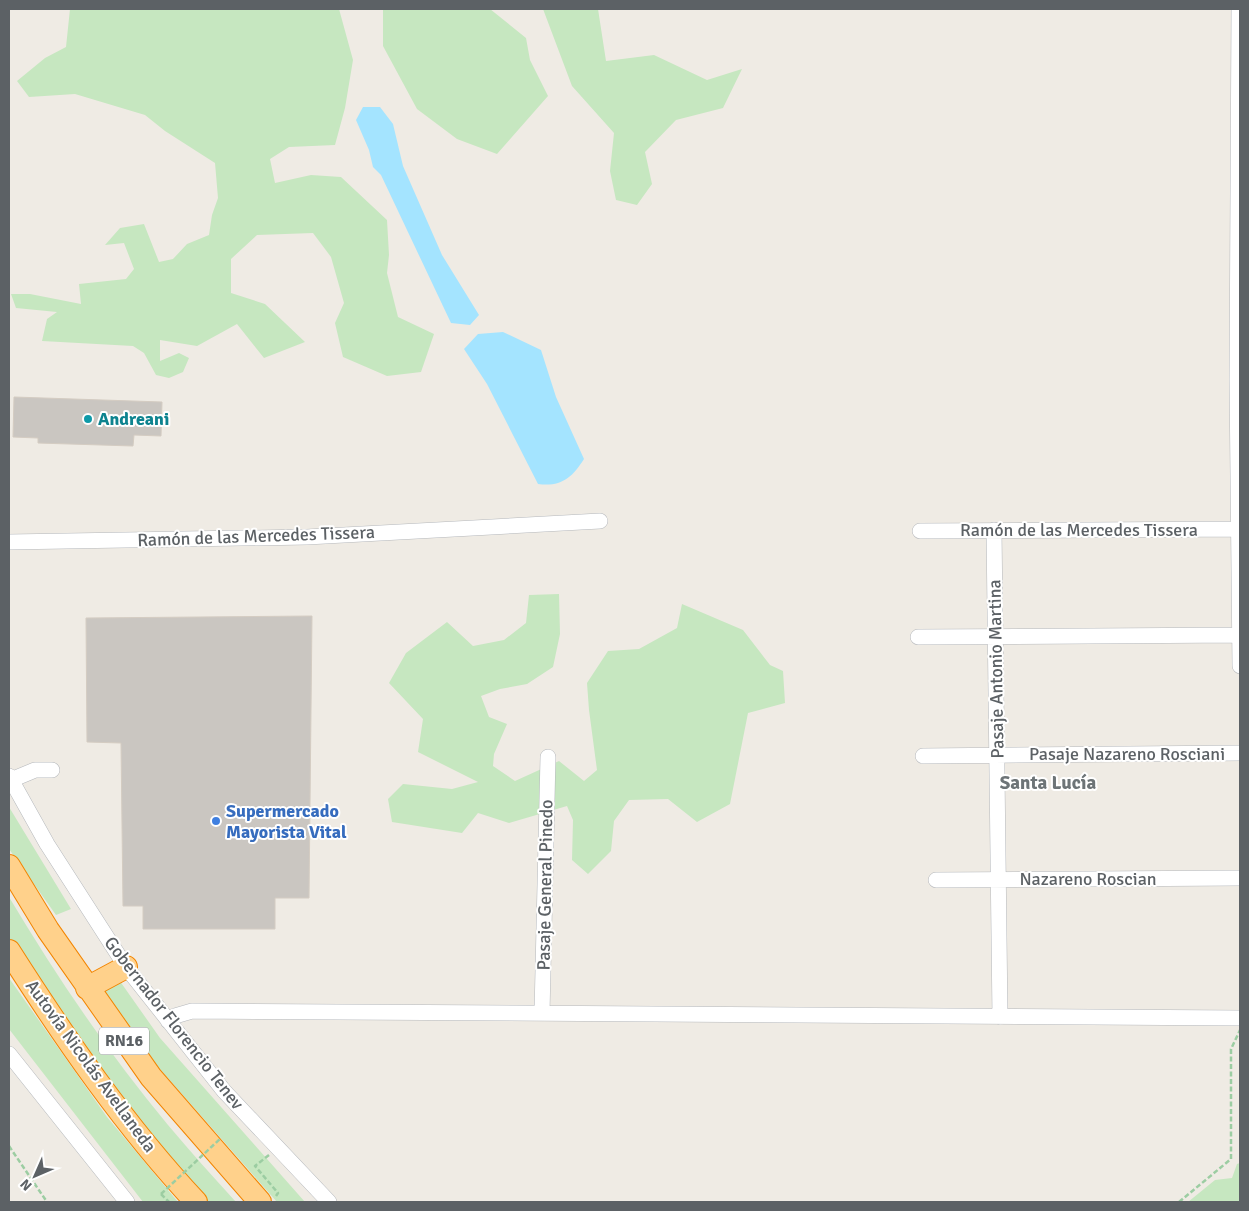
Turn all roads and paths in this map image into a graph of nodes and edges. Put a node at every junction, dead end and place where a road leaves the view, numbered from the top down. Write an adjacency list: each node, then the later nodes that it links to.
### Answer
1 (1239, 9): 2 (street)
2 (1238, 380): 4 (street)
3 (600, 521): 7 (street, Ramón de las Mercedes Tissera)
4 (1239, 529): 5 (street, Ramón de las Mercedes Tissera); 8 (street)
5 (994, 530): 6 (street, Ramón de las Mercedes Tissera); 9 (street, Pasaje Antonio Martina)
6 (920, 531)
7 (9, 542)
8 (1240, 634): 9 (street); 11 (street)
9 (995, 636): 10 (street); 13 (street, Pasaje Antonio Martina)
10 (918, 637)
11 (1240, 666)
12 (1240, 754): 13 (street, Pasaje Nazareno Rosciani)
13 (997, 755): 14 (street, Pasaje Nazareno Rosciani); 21 (street, Pasaje Antonio Martina)
14 (923, 756)
15 (548, 757): 25 (street, Pasaje General Pinedo)
16 (52, 770): 17 (street)
17 (10, 778): 23 (street, Gobernador Florencio Tenev)
18 (9, 866): 24 (highway, RN16)
19 (1240, 878): 21 (street, Nazareno Roscian)
20 (936, 880): 21 (street, Nazareno Roscian)
21 (998, 880): 26 (street, Pasaje Antonio Martina)
22 (9, 950): 38 (highway, Autovía Nicolás Avellaneda / RN16)
23 (126, 967): 24 (highway); 28 (street, Gobernador Florencio Tenev)
24 (87, 988): 39 (highway, RN16)
25 (542, 1013): 26 (street); 28 (street)
26 (1000, 1017): 27 (street)
27 (1240, 1018)
28 (168, 1021): 40 (street, Gobernador Florencio Tenev)
29 (1240, 1028): 41 (path)
30 (9, 1054): 36 (street)
31 (221, 1138): 37 (path, bridge)
32 (9, 1146): 35 (path)
33 (270, 1154): 34 (path)
34 (255, 1166)
35 (47, 1202)
36 (127, 1202)
37 (169, 1202)
38 (196, 1202)
39 (260, 1202)
40 (329, 1202)
41 (1179, 1202)

